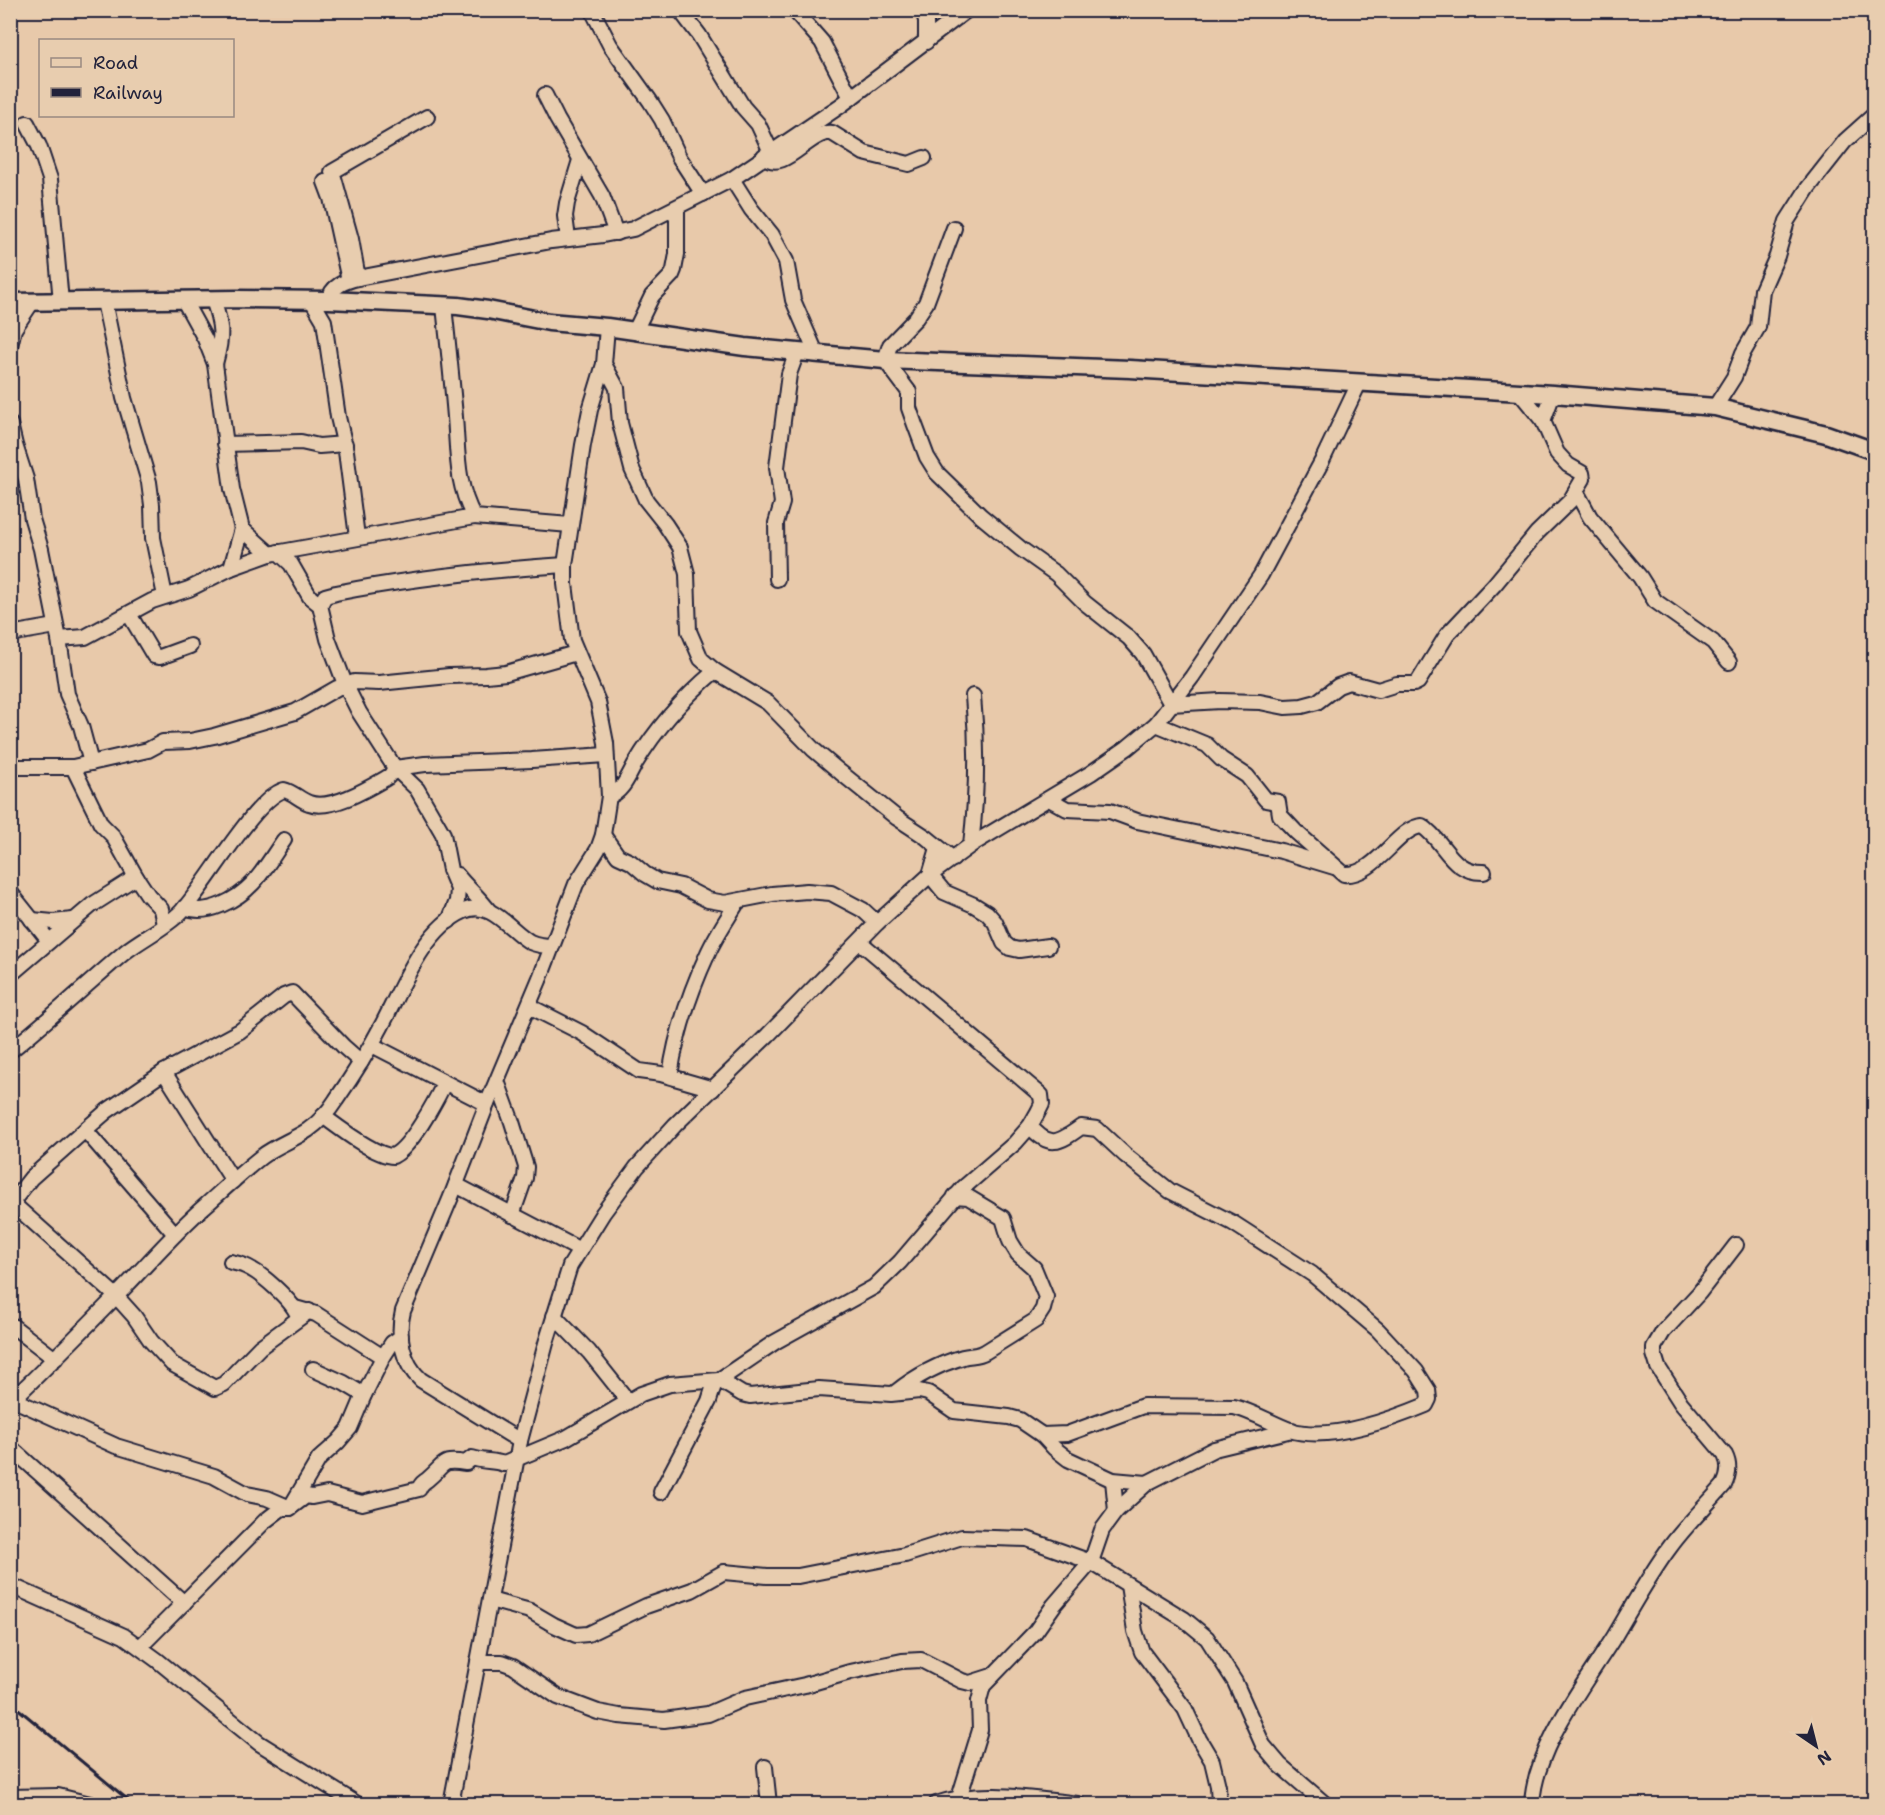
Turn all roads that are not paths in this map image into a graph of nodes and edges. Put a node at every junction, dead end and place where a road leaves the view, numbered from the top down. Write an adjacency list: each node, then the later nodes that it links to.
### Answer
1 (592, 10): 16 (street)
2 (680, 10): 12 (street)
3 (794, 10): 8 (street)
4 (923, 10): 6 (street)
5 (967, 10): 6 (street)
6 (926, 42): 8 (street)
7 (545, 95): 14 (street)
8 (851, 98): 12 (street)
9 (1875, 115): 44 (street)
10 (427, 117): 21 (street)
11 (27, 123): 29 (street)
12 (768, 154): 13 (street); 15 (street)
13 (924, 158)
14 (580, 160): 19 (street); 20 (street)
15 (732, 179): 16 (street); 37 (street)
16 (704, 194): 17 (street)
17 (677, 207): 19 (street); 34 (street)
18 (954, 228): 38 (street)
19 (616, 233): 20 (street)
20 (568, 239): 21 (street)
21 (353, 279): 25 (street)
22 (183, 299): 23 (main road); 26 (main road); 39 (street)
23 (213, 299): 24 (main road); 39 (street)
24 (311, 299): 25 (main road); 31 (street)
25 (332, 300): 30 (main road); 31 (street)
26 (104, 301): 29 (main road); 59 (street)
27 (10, 302): 28 (main road)
28 (32, 302): 29 (main road); 32 (street)
29 (61, 302)
30 (444, 306): 33 (main road); 51 (street)
31 (324, 321): 48 (street)
32 (12, 322): 35 (street)
33 (607, 327): 34 (main road); 40 (street)
34 (635, 331): 36 (main road)
35 (10, 346)
36 (797, 352): 37 (main road); 58 (street)
37 (816, 353): 38 (main road)
38 (885, 360): 41 (main road); 70 (street)
39 (215, 364): 47 (street)
40 (604, 364): 52 (street); 67 (street)
41 (1359, 383): 42 (main road); 70 (street)
42 (1521, 394): 43 (main road); 45 (street)
43 (1553, 394): 44 (main road); 45 (street)
44 (1715, 407): 49 (main road)
45 (1543, 421): 50 (street)
46 (10, 424): 62 (street)
47 (225, 444): 48 (street); 53 (street)
48 (345, 444): 54 (street)
49 (1875, 451)
50 (1577, 493): 66 (street); 70 (street)
51 (474, 517): 52 (street); 54 (street)
52 (570, 525): 56 (street)
53 (242, 529): 55 (street); 57 (street)
54 (357, 537): 55 (street)
55 (274, 553): 57 (street); 60 (street)
56 (565, 565): 60 (street); 65 (street)
57 (231, 568): 59 (street)
58 (777, 579)
59 (165, 596): 61 (street)
60 (320, 605): 68 (street)
61 (129, 614): 62 (street); 64 (street)
62 (57, 632): 63 (street); 73 (street)
63 (10, 634)
64 (190, 646)
65 (576, 653): 68 (street); 72 (street)
66 (1729, 662)
67 (715, 671): 77 (street); 82 (street)
68 (345, 684): 73 (street); 76 (street)
69 (973, 696): 81 (street)
70 (1171, 704): 71 (street)
71 (1156, 724): 78 (street); 87 (street)
72 (606, 755): 76 (street); 77 (street)
73 (91, 764): 75 (street)
74 (10, 767): 75 (street)
75 (73, 767): 90 (street)
76 (396, 775): 86 (street); 94 (street)
77 (609, 796): 79 (street)
78 (1049, 799): 81 (street); 87 (street)
79 (603, 835): 83 (street); 85 (street)
80 (284, 840): 94 (street)
81 (971, 845): 84 (street)
82 (938, 848): 84 (street); 89 (street)
83 (618, 856): 85 (street); 92 (street)
84 (953, 859): 89 (street)
85 (590, 861): 103 (street)
86 (449, 863): 95 (street); 98 (street)
87 (1336, 867): 88 (street)
88 (1484, 872)
89 (930, 875): 99 (street); 104 (street)
90 (136, 877): 93 (street); 97 (street)
91 (10, 892): 96 (street)
92 (738, 901): 99 (street); 111 (street)
93 (161, 909): 94 (street); 100 (street)
94 (183, 910): 100 (street)
95 (489, 911): 98 (street); 103 (street)
96 (32, 920): 97 (street); 101 (street)
97 (73, 920): 101 (street)
98 (449, 921): 107 (street)
99 (877, 923): 102 (street)
100 (164, 925): 108 (street)
101 (49, 941): 105 (street)
102 (860, 942): 114 (street); 117 (street)
103 (552, 946): 106 (street)
104 (1048, 946)
105 (10, 975)
106 (529, 1006): 111 (street); 112 (street)
107 (372, 1045): 109 (street); 113 (street)
108 (10, 1052)
109 (361, 1062): 110 (street); 116 (street)
110 (164, 1072): 118 (street); 121 (street)
111 (670, 1076): 114 (street)
112 (497, 1081): 115 (street); 125 (street)
113 (444, 1083): 115 (street); 120 (street)
114 (713, 1089): 128 (street)
115 (487, 1104): 122 (street)
116 (323, 1116): 119 (street); 120 (street)
117 (1030, 1126): 123 (street); 145 (street)
118 (85, 1130): 124 (street); 126 (street)
119 (308, 1130): 120 (street); 121 (street)
120 (342, 1131)
121 (233, 1181): 126 (street)
122 (456, 1185): 125 (street); 134 (street)
123 (962, 1194): 137 (street); 139 (street)
124 (11, 1204): 130 (street)
125 (512, 1215): 128 (street)
126 (175, 1234): 130 (street)
127 (1736, 1245): 174 (street)
128 (580, 1250): 132 (street)
129 (231, 1262): 131 (street)
130 (116, 1296): 131 (street); 136 (street)
131 (301, 1312): 135 (street)
132 (554, 1316): 144 (street); 147 (street)
133 (10, 1324): 136 (street)
134 (401, 1337): 135 (street); 147 (street)
135 (383, 1357): 142 (street)
136 (55, 1359): 143 (street)
137 (948, 1364): 140 (street); 141 (street)
138 (313, 1369): 142 (street)
139 (717, 1381): 141 (street); 144 (street); 152 (street)
140 (925, 1392): 141 (street); 146 (street)
141 (893, 1394)
142 (364, 1395): 153 (street)
143 (11, 1400): 153 (street)
144 (628, 1401): 149 (street)
145 (1292, 1430): 146 (street); 151 (street)
146 (1042, 1435): 150 (street)
147 (520, 1442): 149 (street)
148 (10, 1448): 159 (street)
149 (516, 1461): 153 (street); 158 (street)
150 (1113, 1480): 151 (street); 154 (street)
151 (1147, 1483): 154 (street)
152 (661, 1492)
153 (290, 1508): 159 (street)
154 (1116, 1511): 155 (street)
155 (1091, 1562): 157 (street); 158 (street); 162 (street)
156 (10, 1585): 160 (street)
157 (1128, 1585): 172 (street); 173 (street)
158 (490, 1600): 161 (street)
159 (184, 1603): 160 (street)
160 (140, 1647): 167 (street)
161 (478, 1662): 162 (street); 168 (street)
162 (992, 1676): 165 (street)
163 (765, 1767): 169 (street)
164 (10, 1797): 166 (street)
165 (959, 1798): 170 (street); 171 (street)
166 (90, 1804)
167 (357, 1804)
168 (451, 1804)
169 (769, 1804)
170 (936, 1804)
171 (1078, 1804)
172 (1219, 1804)
173 (1325, 1804)
174 (1532, 1804)

